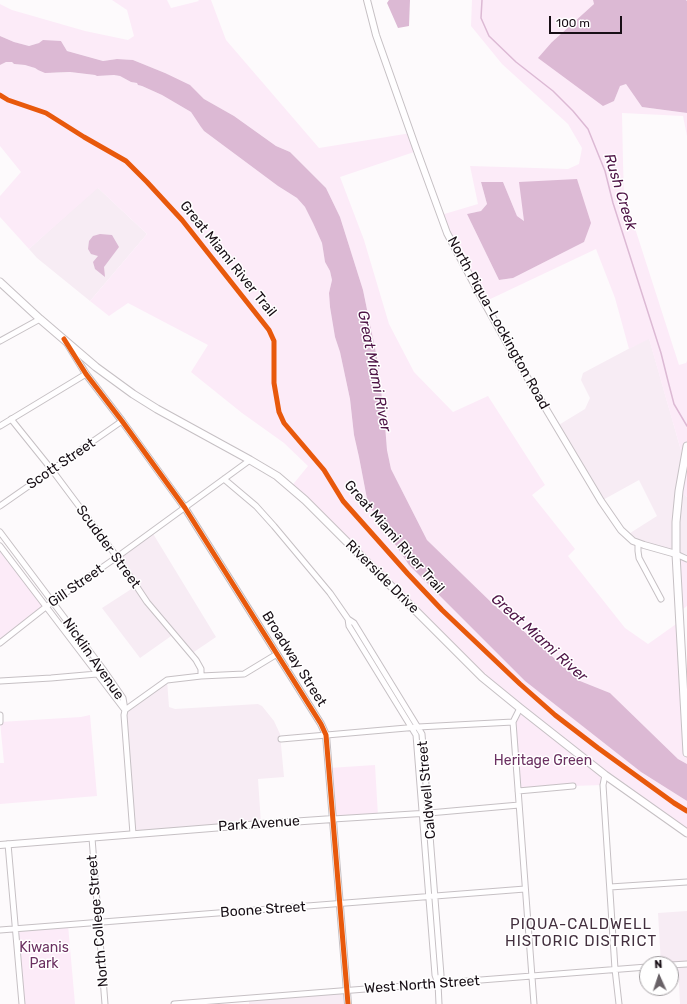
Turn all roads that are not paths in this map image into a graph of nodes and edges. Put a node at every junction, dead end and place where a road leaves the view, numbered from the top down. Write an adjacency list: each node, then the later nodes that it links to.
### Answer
1 (367, 0): 18 (street, North Piqua–Lockington Road)
2 (0, 282): 3 (main road)
3 (40, 319): 4 (main road); 5 (street)
4 (64, 339): 6 (main road, Riverside Drive); 7 (street, Broadway Street)
5 (0, 340)
6 (96, 367): 7 (street); 12 (main road, Riverside Drive)
7 (86, 374): 8 (street); 9 (street, Broadway Street)
8 (11, 419): 10 (street); 13 (street, Scudder Street)
9 (122, 421): 13 (street, Scott Street); 16 (street, Broadway Street)
10 (0, 426)
11 (687, 446): 20 (main road)
12 (250, 460): 14 (street, Gill Street); 33 (main road, Riverside Drive)
13 (52, 470): 15 (street, Scott Street); 21 (street, Scudder Street)
14 (224, 479): 16 (street, Gill Street); 32 (street, Caldwell Street)
15 (0, 506)
16 (185, 508): 21 (street, Gill Street); 27 (street, Broadway Street)
17 (0, 532): 24 (street, Nicklin Avenue)
18 (638, 543): 20 (street, North Piqua–Lockington Road); 23 (street)
19 (0, 546): 25 (street, Nicklin Avenue)
20 (676, 554): 22 (street); 42 (main road)
21 (117, 557): 24 (street, Gill Street); 30 (street, Scudder Street)
22 (687, 559)
23 (661, 599)
24 (53, 602): 25 (street, Gill Street); 28 (street, Nicklin Avenue)
25 (47, 606): 26 (street, Gill Street); 29 (street, Nicklin Avenue)
26 (0, 643)
27 (277, 654): 30 (street); 40 (street, Broadway Street)
28 (104, 669): 29 (street); 34 (street, Nicklin Avenue)
29 (97, 674): 31 (street); 34 (street, Nicklin Avenue)
30 (202, 676): 34 (street)
31 (0, 681)
32 (396, 698): 38 (street, Caldwell Street); 39 (street, Caldwell Street)
33 (520, 708): 37 (street); 43 (main road, Riverside Drive)
34 (125, 710): 51 (street, Nicklin Avenue)
35 (0, 715): 36 (street)
36 (0, 722)
37 (513, 722): 38 (street); 45 (street)
38 (418, 727): 39 (street); 48 (street, Caldwell Street)
39 (411, 728): 40 (street); 47 (street, Caldwell Street)
40 (326, 735): 41 (street); 49 (street, Broadway Street)
41 (280, 739)
42 (687, 753)
43 (605, 775): 50 (main road, Riverside Drive); 56 (street)
44 (572, 786): 45 (street)
45 (518, 791): 46 (street)
46 (519, 805): 48 (street, Park Avenue); 57 (street)
47 (422, 813): 48 (street, Park Avenue); 49 (street, Park Avenue); 58 (street, Caldwell Street)
48 (429, 813): 59 (street, Caldwell Street)
49 (333, 819): 51 (street, Park Avenue); 60 (street, Broadway Street)
50 (687, 833)
51 (133, 834): 52 (street, Park Avenue)
52 (92, 838): 53 (street, Park Avenue); 61 (street, North College Street)
53 (8, 844): 54 (street, Park Avenue); 62 (street)
54 (0, 845)
55 (687, 882): 56 (street)
56 (610, 887): 65 (street)
57 (525, 889): 59 (street, Boone Street); 66 (street)
58 (429, 896): 59 (street, Boone Street); 60 (street, Boone Street); 67 (street, Caldwell Street)
59 (435, 896): 67 (street, Caldwell Street)
60 (340, 904): 61 (street, Boone Street); 68 (street, Broadway Street)
61 (98, 922): 62 (street, Boone Street); 71 (street, North College Street)
62 (15, 929): 63 (street, Boone Street); 70 (street)
63 (0, 930)
64 (639, 968): 65 (street, West North Street)
65 (615, 969): 66 (street, West North Street); 77 (street)
66 (532, 976): 67 (street, West North Street); 76 (street)
67 (438, 983): 68 (street, West North Street); 75 (street, Caldwell Street)
68 (347, 990): 69 (street, West North Street); 74 (street, Broadway Street)
69 (249, 1001): 73 (street, West North Street)
70 (22, 1004)
71 (105, 1004)
72 (174, 1004): 73 (street, West North Street)
73 (181, 1004)
74 (348, 1004)
75 (439, 1004)
76 (534, 1004)
77 (619, 1004)

